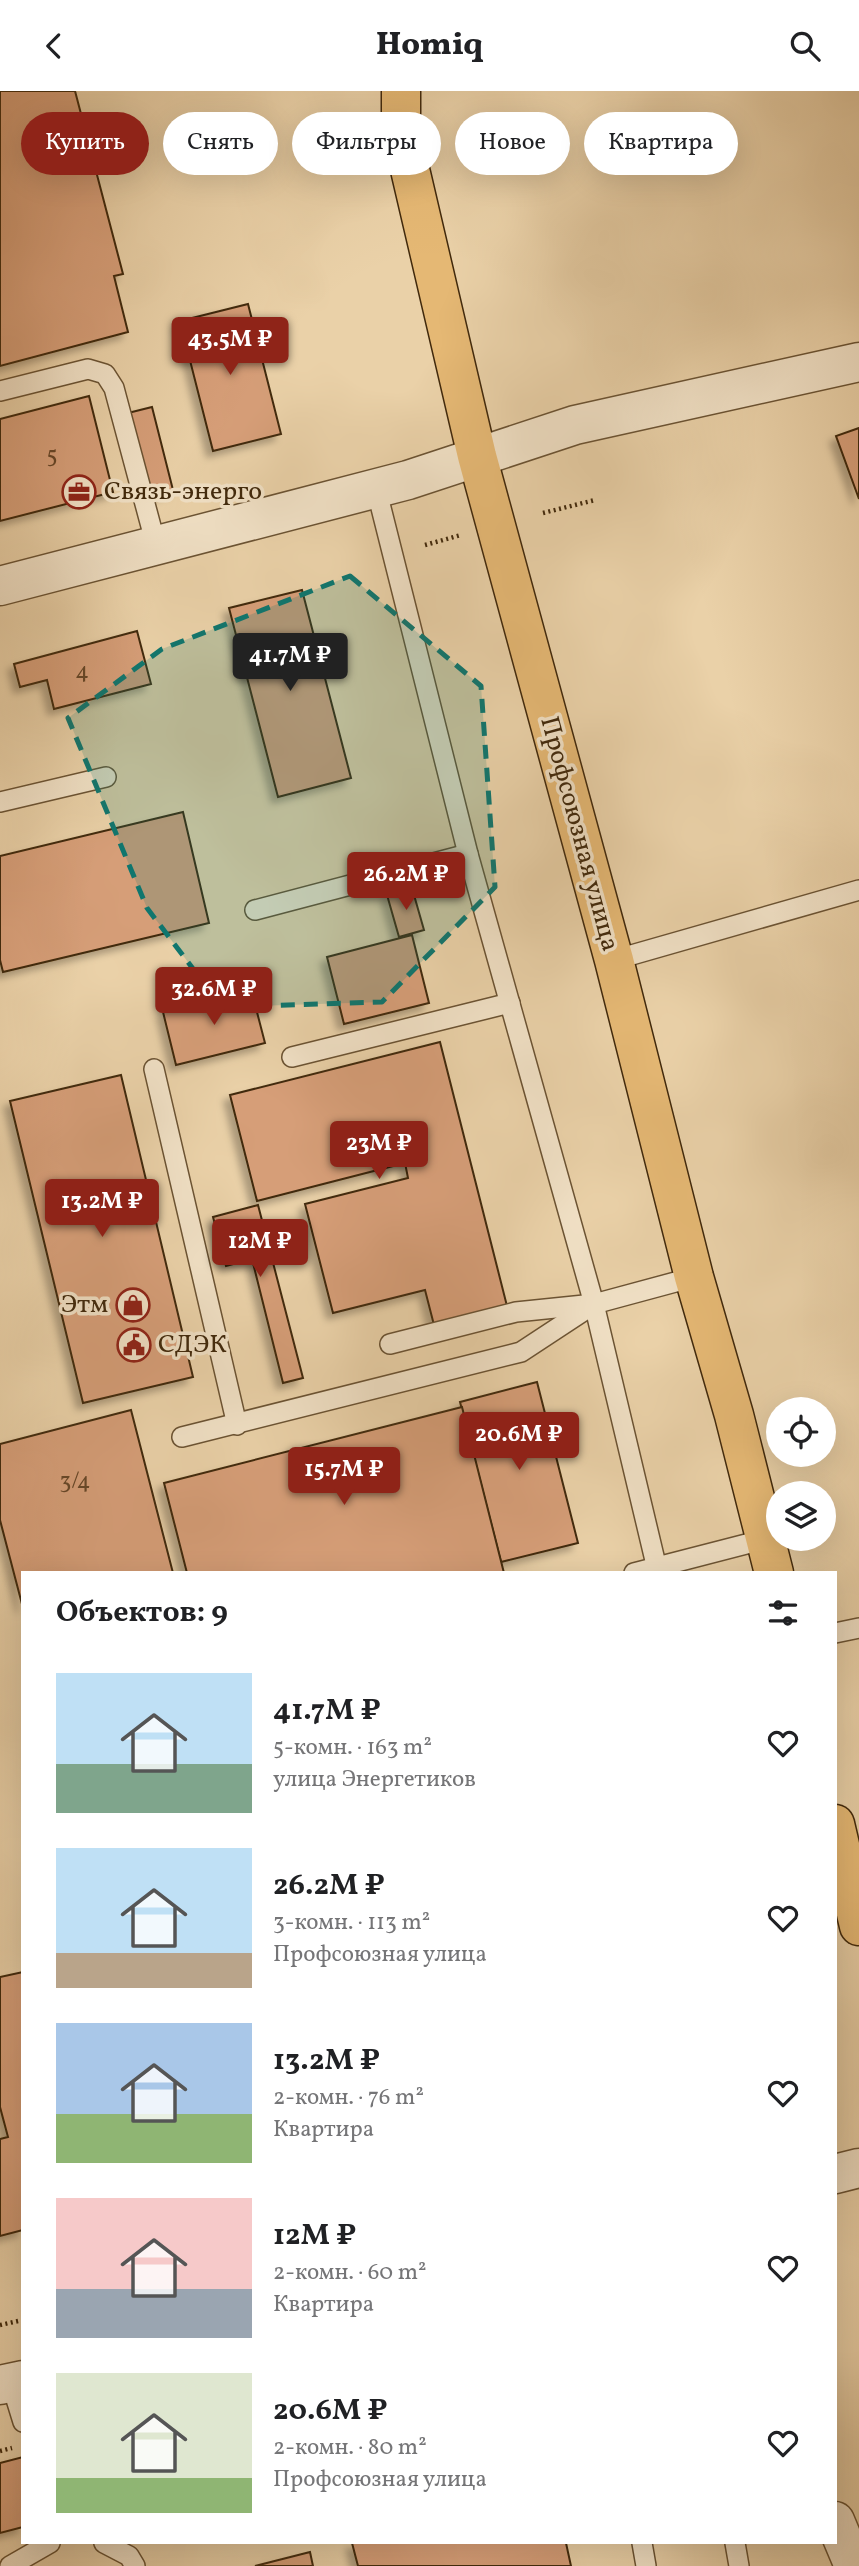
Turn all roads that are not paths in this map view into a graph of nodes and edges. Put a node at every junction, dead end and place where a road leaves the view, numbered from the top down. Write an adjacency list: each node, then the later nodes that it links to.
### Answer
1 (401, 91): 4 (highway, Профсоюзная улица)
2 (859, 362): 4 (street)
3 (0, 391): 6 (lane)
4 (477, 456): 5 (street); 13 (highway, Профсоюзная улица)
5 (376, 488): 6 (street); 10 (lane)
6 (156, 545): 7 (street)
7 (0, 586)
8 (106, 777): 9 (lane)
9 (0, 802)
10 (468, 854): 12 (lane); 14 (lane)
11 (859, 890): 13 (lane)
12 (255, 910)
13 (614, 960): 17 (highway, Профсоюзная улица)
14 (510, 1003): 15 (lane); 18 (lane)
15 (292, 1058)
16 (154, 1069): 20 (lane)
17 (694, 1276): 18 (lane); 22 (highway, Профсоюзная улица)
18 (594, 1304): 19 (lane); 20 (lane); 23 (lane)
19 (390, 1344)
20 (237, 1425): 21 (lane)
21 (182, 1437)
22 (770, 1556): 23 (lane)
23 (657, 1570)
24 (859, 1628): 25 (lane)
25 (837, 1633)
26 (837, 1832): 27 (highway)
27 (859, 1926)
28 (859, 2168): 29 (street)
29 (837, 2174)
30 (11, 2383): 31 (lane)
31 (21, 2416)
32 (837, 2526): 41 (street)
33 (48, 2544): 37 (lane)
34 (106, 2544): 38 (lane)
35 (642, 2544): 39 (lane)
36 (735, 2544): 40 (lane)
37 (10, 2566)
38 (135, 2566)
39 (646, 2566)
40 (739, 2566)
41 (853, 2566)

